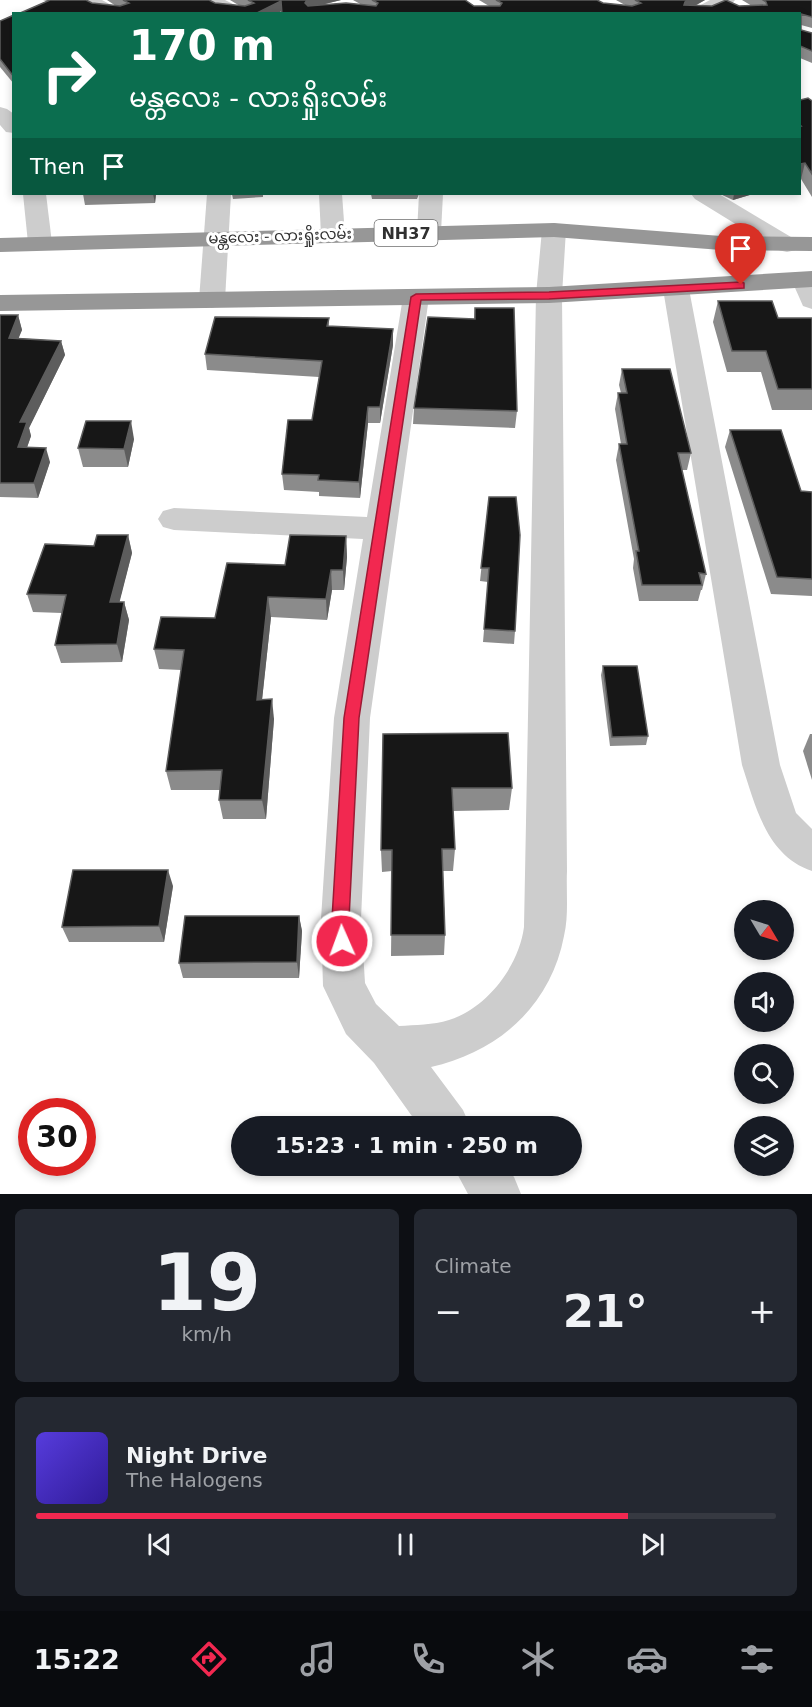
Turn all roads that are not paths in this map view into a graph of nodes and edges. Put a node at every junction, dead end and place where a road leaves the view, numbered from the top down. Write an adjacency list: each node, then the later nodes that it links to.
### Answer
1 (87, 0): 5 (street)
2 (209, 0): 6 (street)
3 (723, 0): 4 (street); 7 (street)
4 (744, 9)
5 (114, 12)
6 (239, 12)
7 (697, 12)
8 (0, 113): 9 (street)
9 (12, 125)
10 (34, 195): 19 (street)
11 (219, 195): 18 (street)
12 (330, 195): 17 (street)
13 (431, 195): 16 (street)
14 (705, 195): 22 (street)
15 (554, 230): 16 (highway, မန္တလေး - လားရှိုးလမ်း / NH37); 22 (highway, မန္တလေး - လားရှိုးလမ်း / NH37); 25 (street)
16 (429, 232): 17 (highway, မန္တလေး - လားရှိုးလမ်း / NH37)
17 (333, 235): 18 (highway, မန္တလေး - လားရှိုးလမ်း / NH37)
18 (214, 238): 19 (highway, မန္တလေး - လားရှိုးလမ်း / NH37); 27 (street)
19 (40, 243): 21 (highway, မန္တလေး - လားရှိုးလမ်း / NH37)
20 (812, 244): 22 (highway, မန္တလေး - လားရှိုးလမ်း / NH37)
21 (0, 245)
22 (787, 245)
23 (810, 287): 24 (highway)
24 (676, 289): 25 (highway); 31 (street)
25 (549, 295): 26 (highway); 32 (street)
26 (416, 297): 27 (highway); 30 (street)
27 (212, 300): 28 (highway)
28 (0, 303)
29 (174, 519): 30 (street)
30 (381, 529): 32 (street)
31 (812, 854)
32 (390, 1048): 33 (street)
33 (440, 1116)
34 (483, 1176): 35 (street)
35 (496, 1194)

